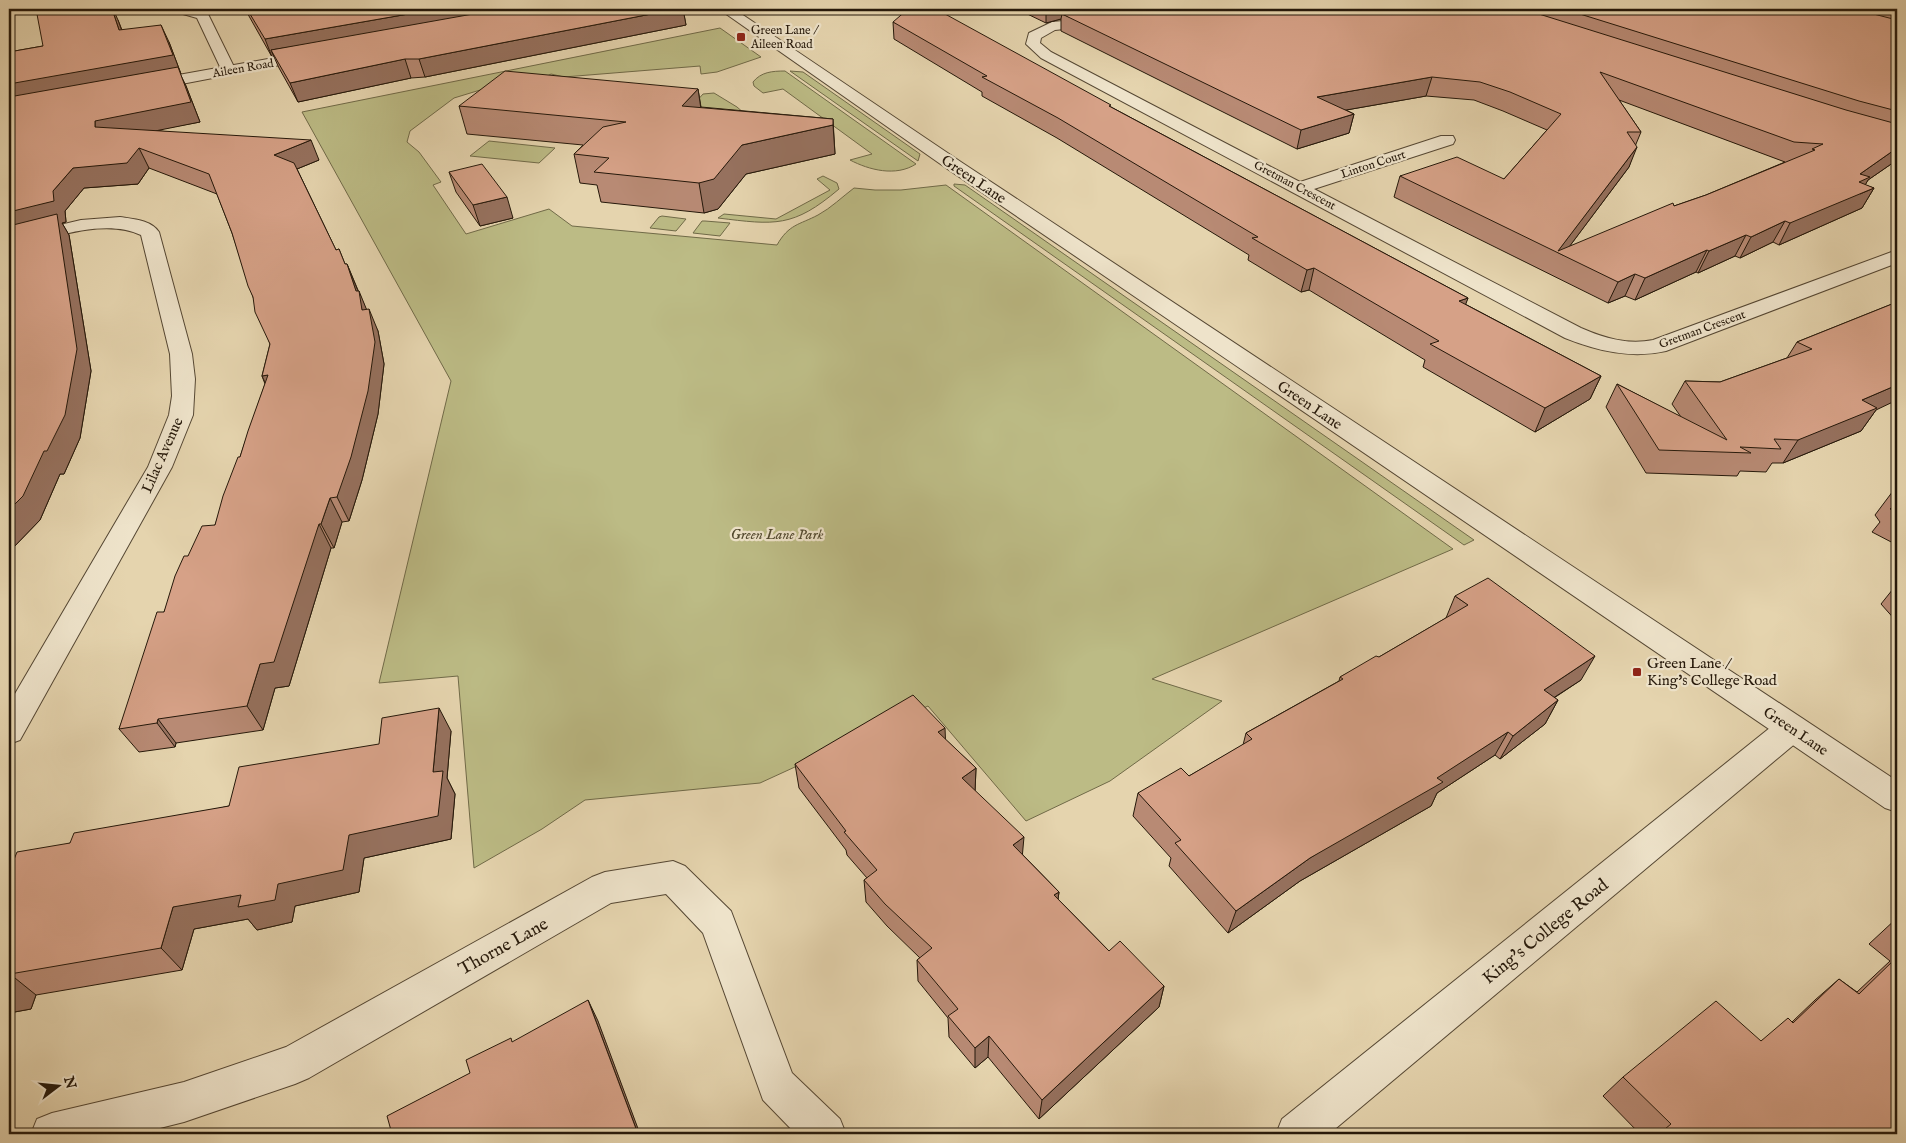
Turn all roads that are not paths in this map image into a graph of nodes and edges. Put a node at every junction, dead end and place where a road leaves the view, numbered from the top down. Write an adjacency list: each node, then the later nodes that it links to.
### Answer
1 (181, 9): 5 (street)
2 (725, 9): 11 (street, Green Lane)
3 (1116, 21): 8 (street, Gretman Crescent)
4 (325, 53): 5 (street, Aileen Road)
5 (228, 71): 6 (street, Aileen Road)
6 (126, 90)
7 (1447, 140): 8 (street, Linton Court)
8 (1300, 188): 10 (street, Gretman Crescent)
9 (9, 243): 12 (street, Lilac Avenue)
10 (1897, 256)
11 (1792, 728): 13 (street, Green Lane); 16 (street, King's College Road)
12 (9, 732)
13 (1897, 798)
14 (52, 1134): 15 (street, Thorne Lane)
15 (825, 1134)
16 (1297, 1134)

